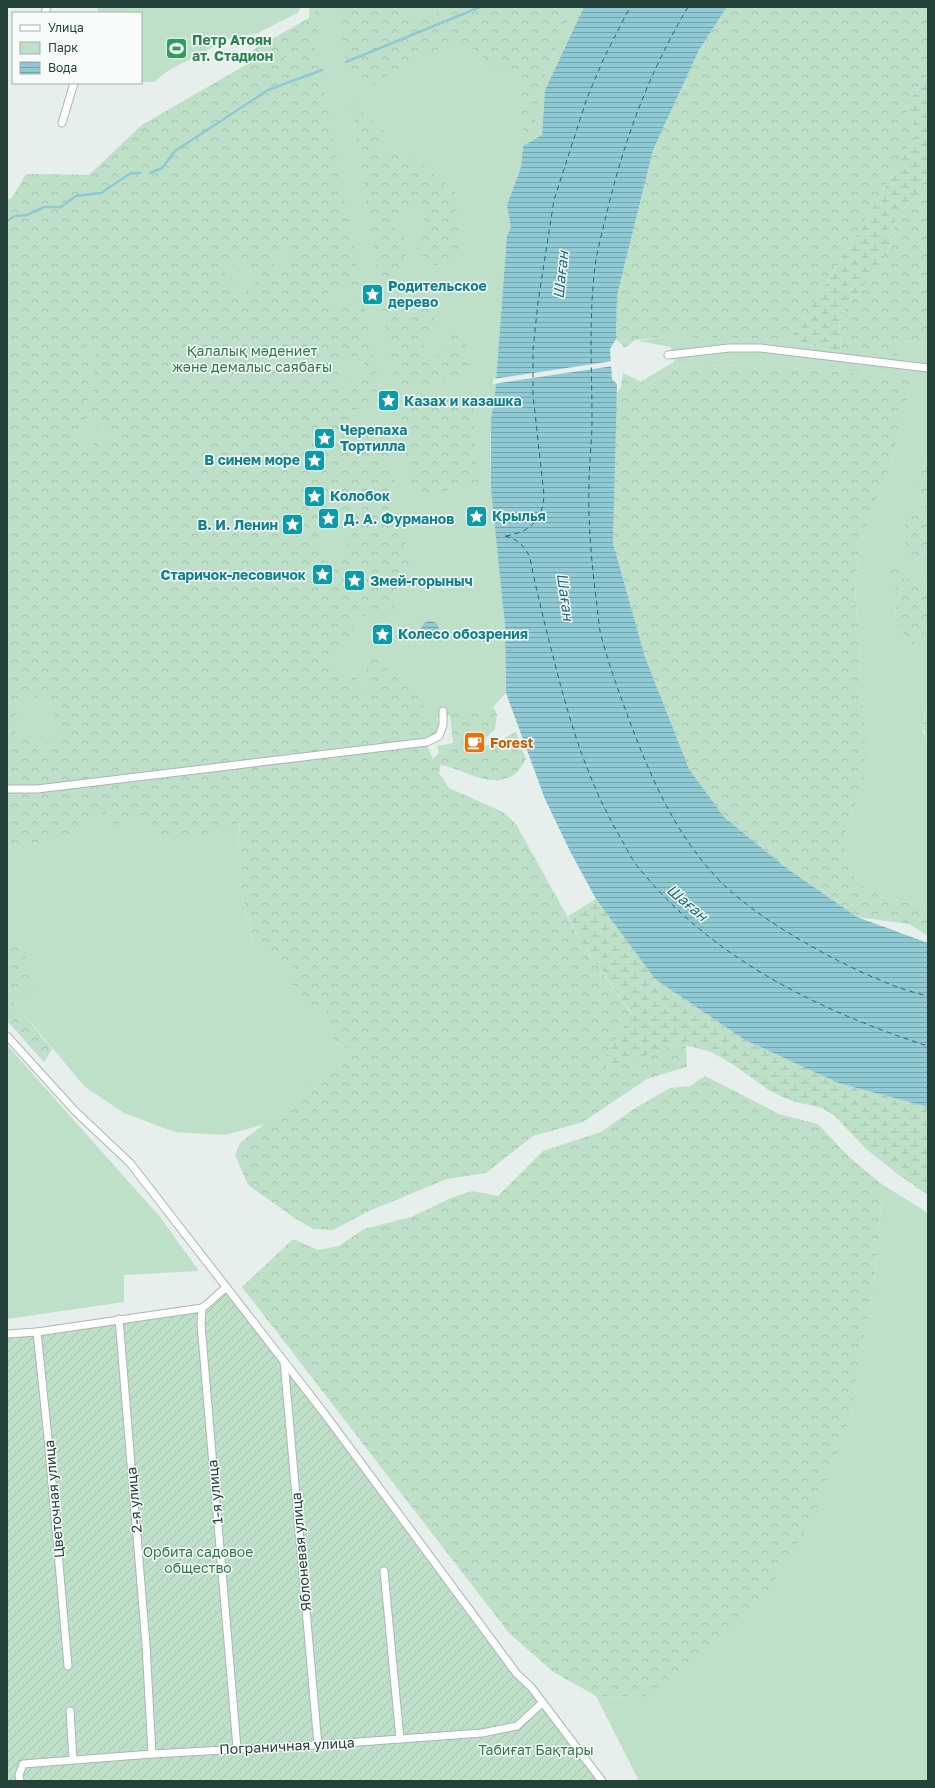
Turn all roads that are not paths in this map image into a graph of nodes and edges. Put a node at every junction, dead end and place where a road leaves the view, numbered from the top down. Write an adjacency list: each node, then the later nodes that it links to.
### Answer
1 (74, 84): 2 (street)
2 (62, 123)
3 (668, 355): 4 (street)
4 (928, 368)
5 (443, 711): 6 (street)
6 (7, 789)
7 (7, 1036): 8 (street)
8 (226, 1288): 9 (street); 13 (street)
9 (202, 1308): 10 (street); 20 (street, 1-я улица)
10 (119, 1319): 11 (street); 21 (street, 2-я улица)
11 (38, 1332): 12 (street); 15 (street, Цветочная улица)
12 (7, 1334)
13 (284, 1360): 16 (street); 19 (street, Яблоневая улица)
14 (384, 1571): 18 (street)
15 (68, 1666)
16 (542, 1703): 18 (street, Пограничная улица); 24 (street)
17 (70, 1711): 22 (street)
18 (400, 1739): 19 (street, Пограничная улица)
19 (318, 1745): 20 (street, Пограничная улица)
20 (237, 1748): 21 (street, Пограничная улица)
21 (152, 1754): 22 (street, Пограничная улица)
22 (73, 1759): 23 (street, Пограничная улица)
23 (20, 1781)
24 (602, 1781)

